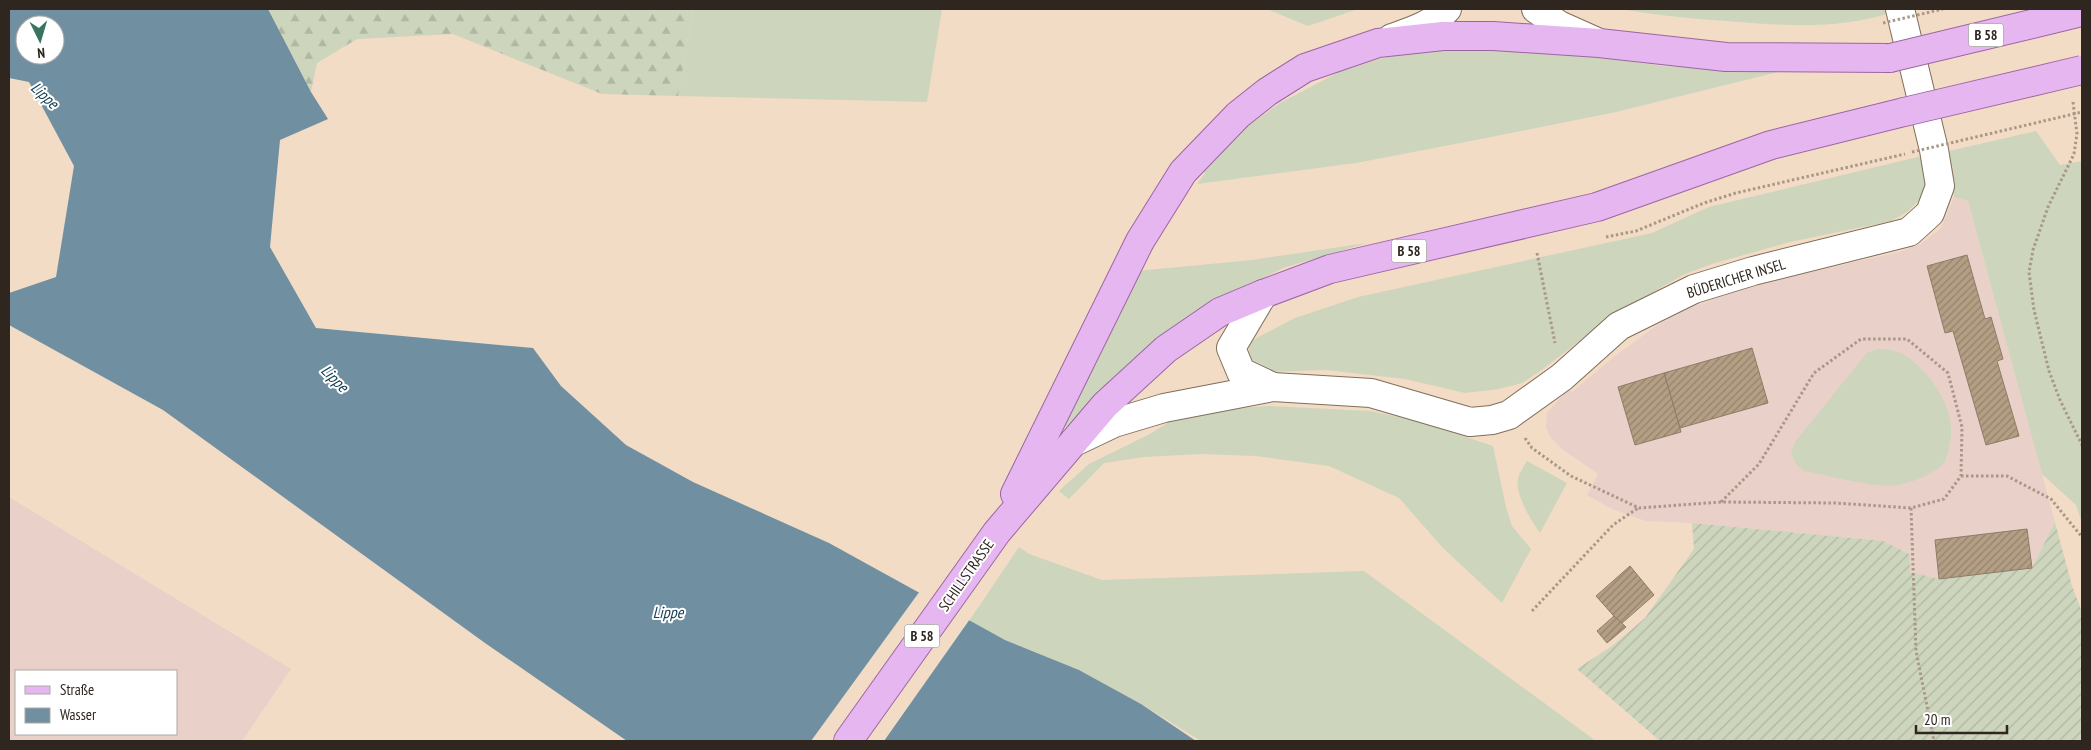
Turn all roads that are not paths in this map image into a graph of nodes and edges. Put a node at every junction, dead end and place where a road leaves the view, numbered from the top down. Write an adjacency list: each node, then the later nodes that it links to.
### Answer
1 (1447, 9): 5 (lane)
2 (1536, 9): 6 (lane)
3 (2082, 12): 6 (main road, B 58, bridge)
4 (1891, 16): 9 (lane, BÜDERICHER INSEL)
5 (1378, 43): 6 (main road, B 58); 11 (main road, B 58)
6 (1599, 43)
7 (2082, 70): 8 (main road, B 58, bridge)
8 (1263, 294): 9 (lane); 10 (main road, B 58)
9 (1274, 387): 10 (lane)
10 (1074, 442): 11 (main road, B 58)
11 (997, 532): 12 (main road, SCHILLSTRASSE / B 58)
12 (848, 741)

